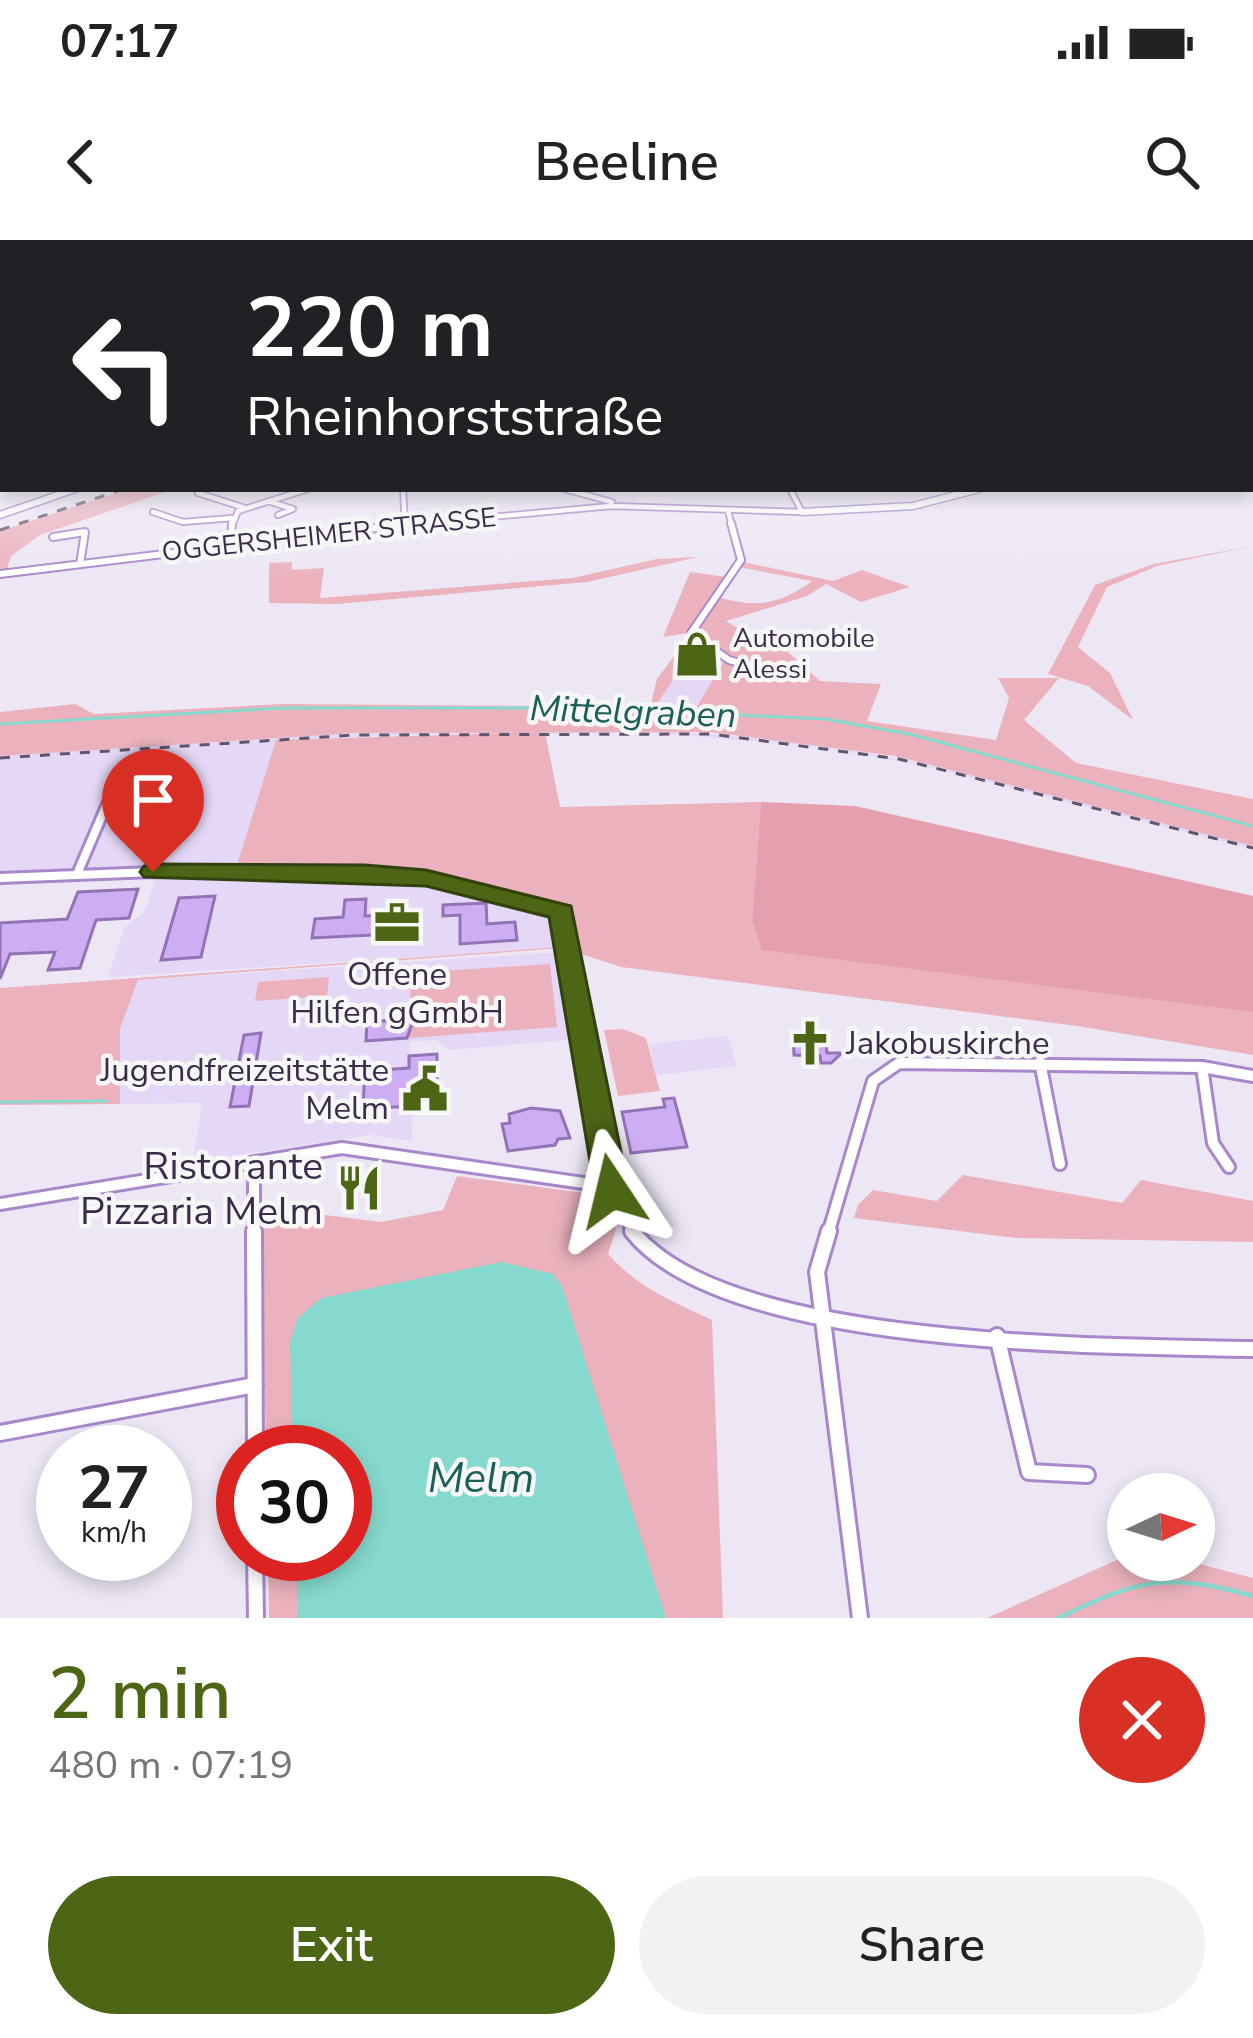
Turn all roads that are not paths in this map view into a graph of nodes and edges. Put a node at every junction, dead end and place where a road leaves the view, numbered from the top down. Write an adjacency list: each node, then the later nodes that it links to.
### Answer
1 (66, 492): 16 (street)
2 (288, 492): 8 (street)
3 (403, 492): 19 (street)
4 (575, 492): 9 (street)
5 (792, 492): 15 (street)
6 (967, 492): 15 (street)
7 (198, 493): 11 (street)
8 (267, 500): 11 (street); 12 (street)
9 (622, 505): 13 (street, OGGERSHEIMER STRASSE); 19 (street, OGGERSHEIMER STRASSE)
10 (303, 507): 12 (street)
11 (245, 508): 18 (street)
12 (293, 509): 17 (street)
13 (728, 511): 15 (street, OGGERSHEIMER STRASSE); 24 (street)
14 (153, 512): 18 (street)
15 (802, 512)
16 (0, 515)
17 (278, 515)
18 (232, 518): 21 (street)
19 (405, 524): 21 (street, OGGERSHEIMER STRASSE)
20 (52, 537): 22 (street)
21 (232, 545): 22 (street, OGGERSHEIMER STRASSE)
22 (80, 564): 23 (street, OGGERSHEIMER STRASSE)
23 (0, 574)
24 (791, 677)
25 (107, 804): 26 (street)
26 (77, 874): 27 (street); 34 (street)
27 (0, 878)
28 (1040, 1062): 29 (street); 32 (street); 36 (street)
29 (1202, 1067): 30 (street); 33 (street)
30 (1253, 1076)
31 (254, 1162): 34 (street); 35 (street); 39 (street)
32 (1060, 1164)
33 (1229, 1167)
34 (611, 1187): 36 (street)
35 (0, 1204)
36 (820, 1316): 37 (street); 45 (street)
37 (997, 1336): 38 (street); 42 (street)
38 (1251, 1354)
39 (255, 1385): 40 (street); 41 (street)
40 (255, 1425)
41 (0, 1433)
42 (1087, 1475)
43 (256, 1581): 44 (street)
44 (256, 1618)
45 (860, 1618)

